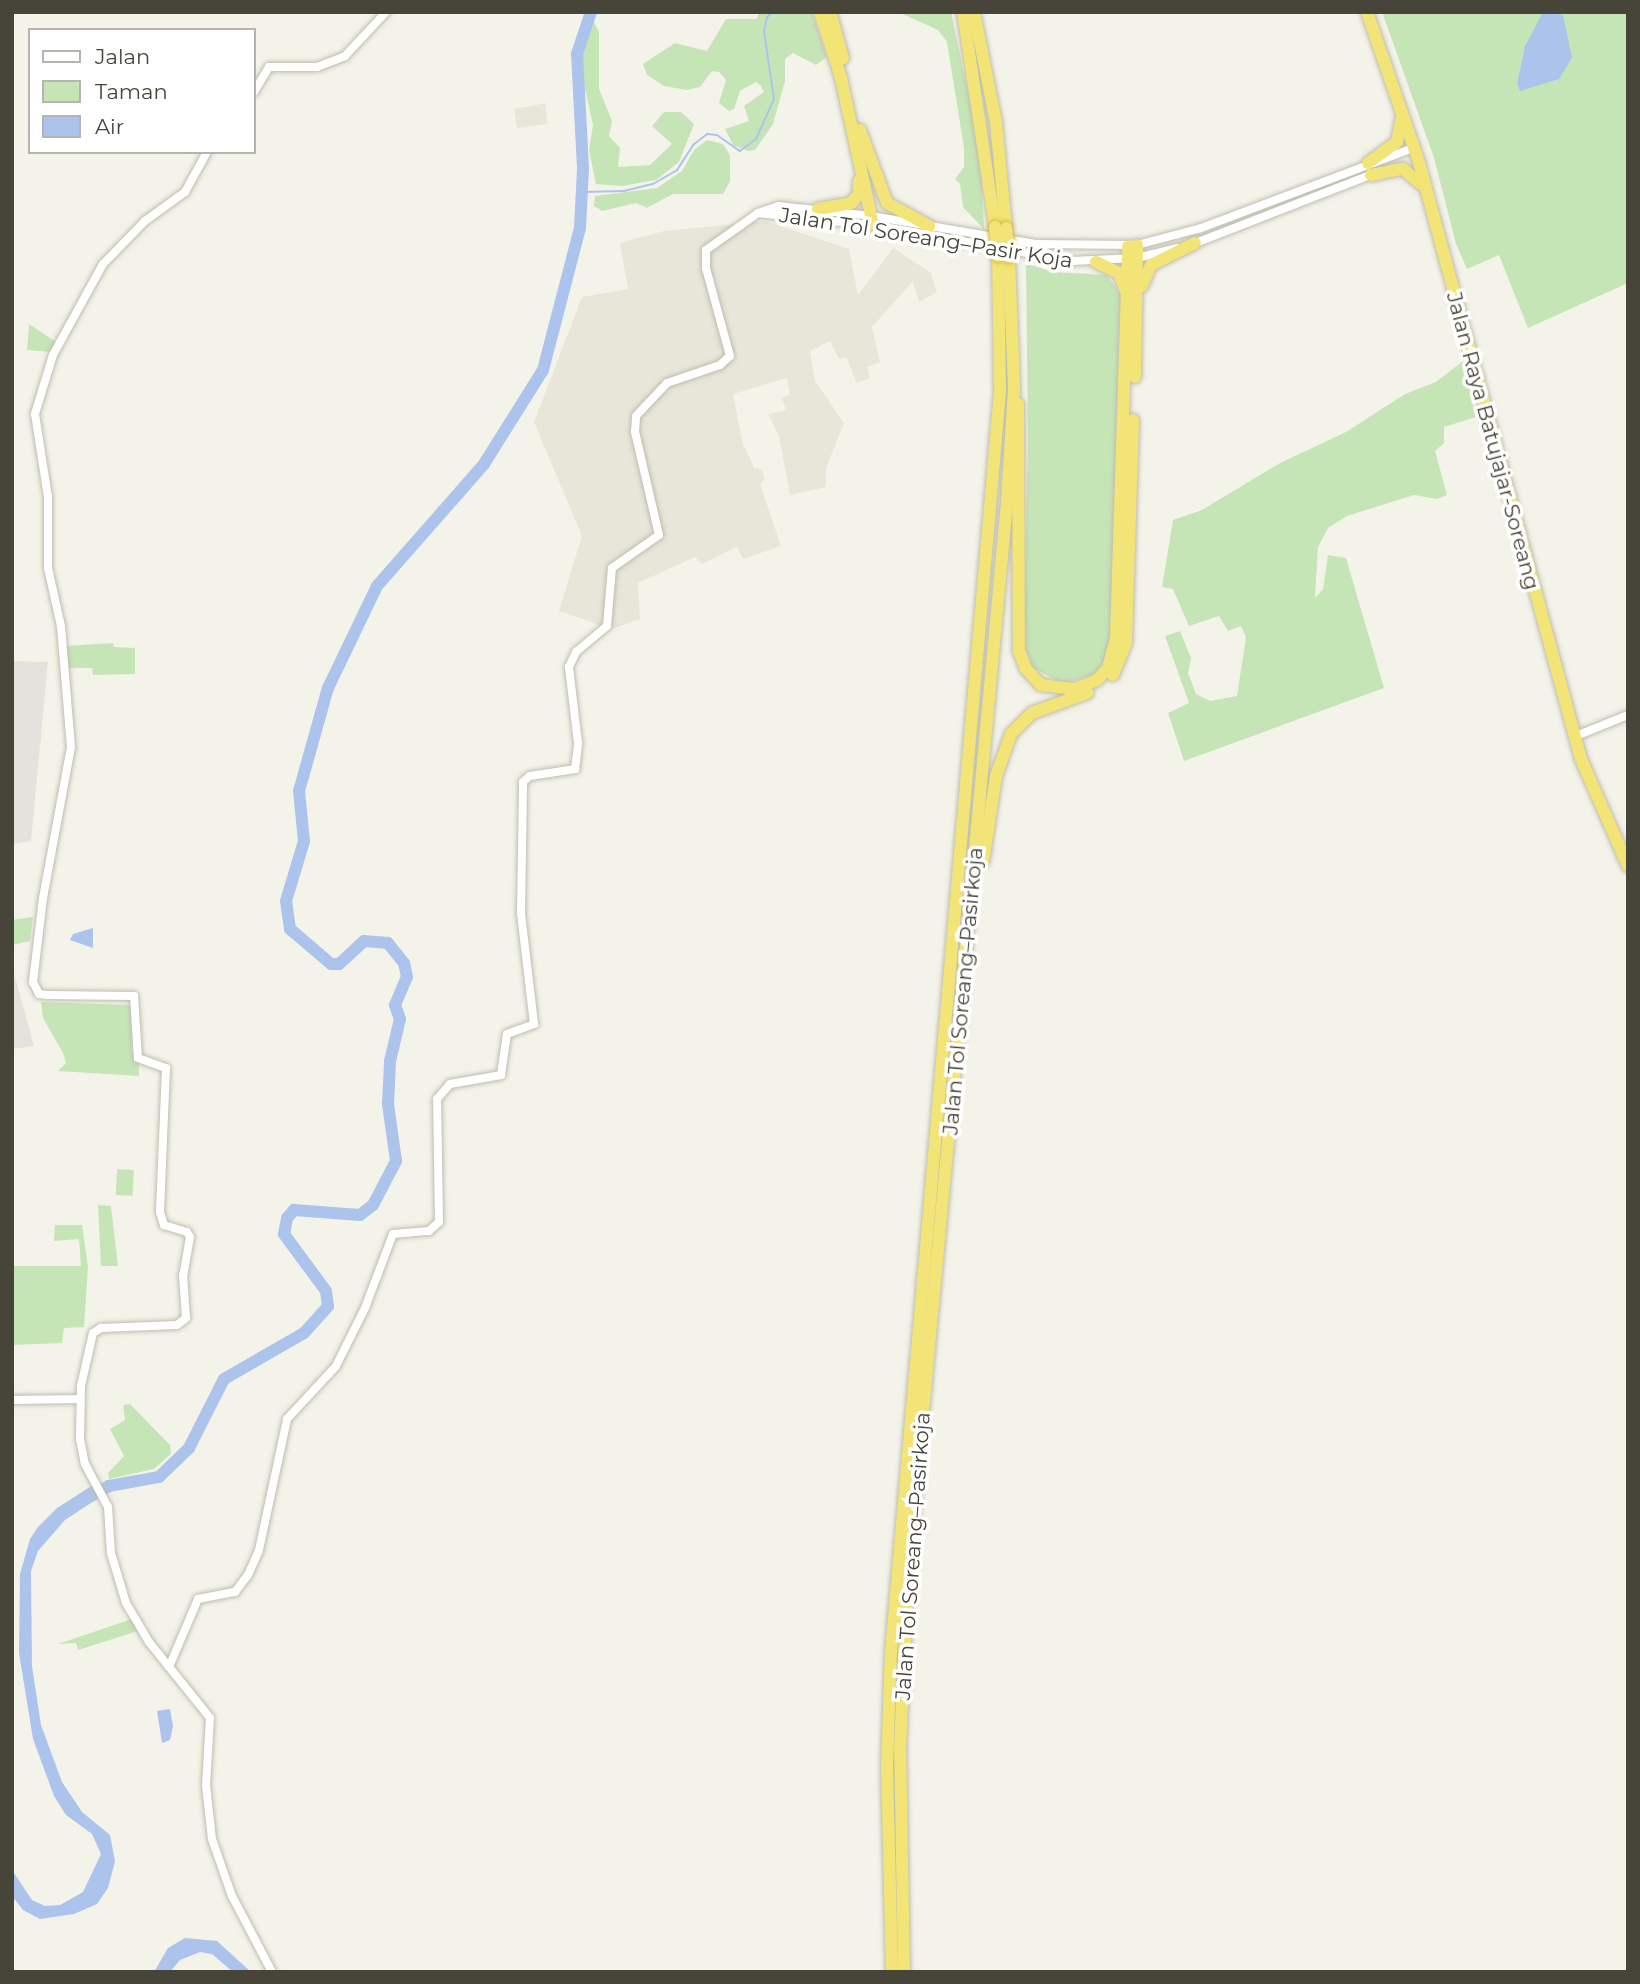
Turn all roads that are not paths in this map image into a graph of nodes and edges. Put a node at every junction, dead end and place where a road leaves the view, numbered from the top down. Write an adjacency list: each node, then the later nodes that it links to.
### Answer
1 (386, 12): 6 (street)
2 (820, 12): 9 (highway)
3 (830, 12): 8 (highway)
4 (1367, 12): 7 (highway, Jalan Raya Batujajar-Soreang)
5 (968, 14): 20 (highway, Jalan Tol Soreang–Pasirkoja, bridge)
6 (256, 89)
7 (1402, 113): 10 (highway, Jalan Raya Batujajar-Soreang); 12 (highway)
8 (859, 126): 16 (highway); 17 (highway)
9 (858, 150): 14 (highway); 16 (highway)
10 (1416, 153): 12 (street, Jalan Tol Soreang–Pasir Koja); 13 (highway, Jalan Raya Batujajar-Soreang)
11 (206, 154): 28 (street)
12 (1370, 169): 13 (highway); 18 (street, Jalan Tol Soreang–Pasir Koja); 19 (street, Jalan Tol Soreang–Pasir Koja)
13 (1426, 194): 25 (highway, Jalan Raya Batujajar-Soreang)
14 (818, 209): 15 (street, Jalan Tol Soreang–Pasir Koja); 16 (street, Jalan Tol Soreang–Pasir Koja)
15 (758, 213): 16 (street, Jalan Tol Soreang–Pasir Koja); 30 (street)
16 (875, 221): 17 (street, Jalan Tol Soreang–Pasir Koja); 21 (street, Jalan Tol Soreang–Pasir Koja)
17 (929, 226): 19 (street, Jalan Tol Soreang–Pasir Koja)
18 (1195, 243): 19 (street, Jalan Tol Soreang–Pasir Koja); 22 (highway)
19 (1133, 252): 21 (street, Jalan Tol Soreang–Pasir Koja); 22 (highway)
20 (1004, 256): 23 (highway, Jalan Tol Soreang–Pasirkoja); 32 (highway, Jalan Tol Soreang–Pasirkoja)
21 (1096, 262): 22 (highway)
22 (1134, 312): 23 (highway); 27 (highway)
23 (1014, 387): 27 (highway, Jalan Tol Soreang–Pasirkoja)
24 (1628, 715): 25 (street)
25 (1576, 736): 26 (highway, Jalan Raya Batujajar-Soreang)
26 (1628, 866)
27 (973, 904): 33 (highway, Jalan Tol Soreang–Pasirkoja)
28 (80, 1399): 29 (street); 30 (street)
29 (12, 1400)
30 (169, 1667): 31 (street)
31 (272, 1972)
32 (892, 1972)
33 (904, 1972)

